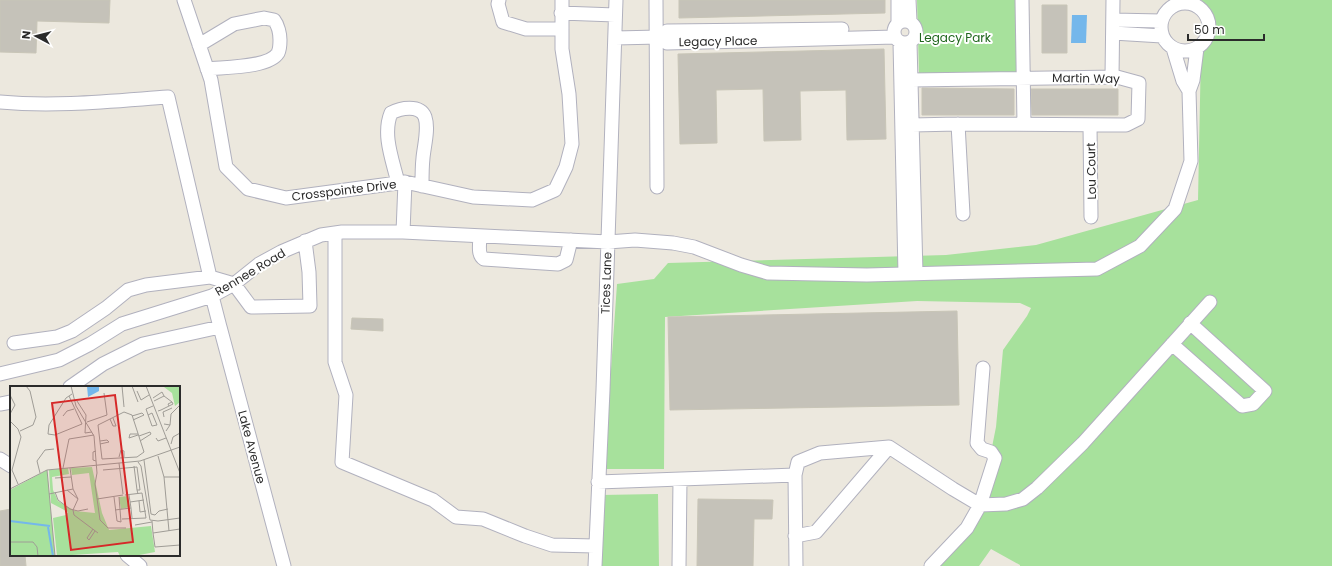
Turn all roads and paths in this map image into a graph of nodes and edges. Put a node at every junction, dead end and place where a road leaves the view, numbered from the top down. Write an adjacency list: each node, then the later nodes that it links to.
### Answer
1 (184, 0): 21 (street, Crosspointe Drive)
2 (499, 0): 16 (street)
3 (562, 0): 12 (street, Crosspointe Drive)
4 (616, 0): 13 (street, Tices Lane)
5 (656, 0): 19 (street)
6 (898, 0): 17 (street)
7 (910, 0): 17 (street)
8 (1022, 0): 26 (street)
9 (1113, 0): 15 (street)
10 (1170, 4): 11 (street); 14 (street)
11 (1199, 4): 23 (street)
12 (562, 14): 13 (street); 16 (street, Crosspointe Drive)
13 (615, 15): 20 (street, Tices Lane)
14 (1161, 21): 15 (street); 18 (street)
15 (1113, 26): 18 (street); 25 (street)
16 (562, 29): 36 (street, Crosspointe Drive)
17 (901, 32): 19 (street, Legacy Place); 27 (street); 34 (street)
18 (1162, 36): 22 (street)
19 (658, 37): 20 (street, Legacy Place); 37 (street)
20 (615, 38): 45 (street, Tices Lane)
21 (199, 45): 24 (street, Crosspointe Drive); 24 (street)
22 (1173, 48): 23 (street); 28 (street)
23 (1197, 48): 28 (street)
24 (207, 69): 35 (street, Crosspointe Drive)
25 (1112, 77): 26 (street, Martin Way); 33 (street, Martin Way)
26 (1024, 78): 27 (street, Martin Way); 31 (street)
27 (911, 80): 32 (street)
28 (1189, 91): 46 (street, Rennee Road)
29 (0, 102): 47 (street)
30 (958, 124): 31 (street, Martin Way); 32 (street, Martin Way); 38 (street)
31 (1024, 124): 33 (street, Martin Way)
32 (912, 125): 34 (street)
33 (1090, 125): 39 (street, Lou Court)
34 (907, 140): 46 (street)
35 (402, 183): 36 (street, Crosspointe Drive); 36 (street); 40 (street, Crosspointe Drive)
36 (422, 186)
37 (657, 188)
38 (963, 214)
39 (1091, 217)
40 (403, 232): 41 (street, Rennee Road); 42 (street, Rennee Road)
41 (335, 233): 44 (street, Rennee Road); 70 (street)
42 (480, 236): 43 (street, Rennee Road); 43 (street)
43 (571, 240): 45 (street, Rennee Road)
44 (305, 241): 48 (street, Rennee Road); 48 (street)
45 (608, 242): 46 (street, Rennee Road); 67 (street, Tices Lane)
46 (910, 274)
47 (210, 277): 48 (street); 53 (street)
48 (234, 284): 49 (street, Rennee Road)
49 (212, 296): 52 (street, Lake Avenue); 56 (street, Rennee Road)
50 (1210, 302): 51 (street)
51 (1190, 323): 55 (street); 55 (street)
52 (220, 327): 59 (street); 73 (street, Lake Avenue)
53 (57, 337): 54 (street); 56 (street)
54 (14, 343)
55 (1172, 344): 68 (street)
56 (59, 360): 58 (street, Rennee Road)
57 (983, 368): 68 (street)
58 (0, 374)
59 (77, 385)
60 (10, 402): 61 (street)
61 (0, 404)
62 (889, 447): 65 (street); 68 (street); 69 (street)
63 (0, 459): 64 (street)
64 (10, 465)
65 (795, 475): 66 (street); 69 (street)
66 (680, 480): 67 (street); 75 (street)
67 (598, 482): 70 (street, Tices Lane)
68 (980, 505): 77 (street)
69 (795, 536): 76 (street)
70 (595, 546): 74 (street, Tices Lane)
71 (128, 556): 72 (street)
72 (140, 566)
73 (284, 566)
74 (595, 566)
75 (679, 566)
76 (796, 566)
77 (931, 566)

